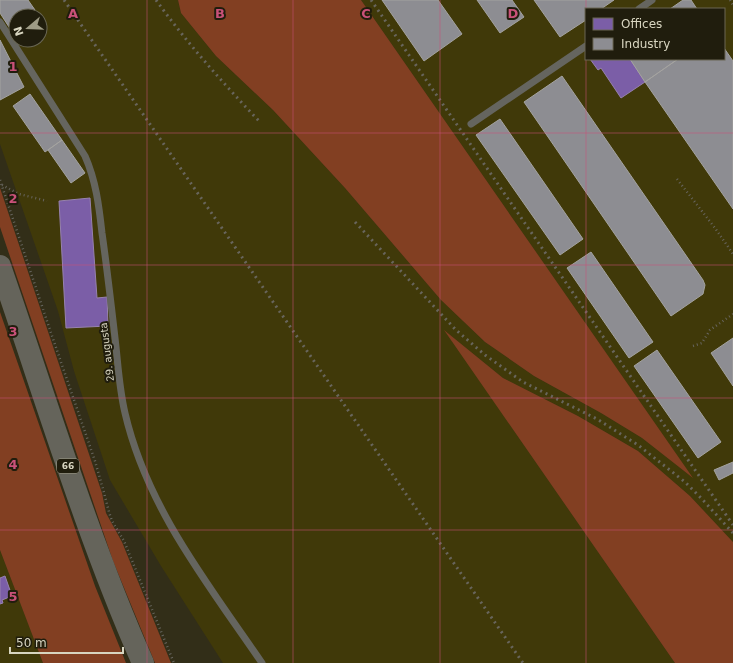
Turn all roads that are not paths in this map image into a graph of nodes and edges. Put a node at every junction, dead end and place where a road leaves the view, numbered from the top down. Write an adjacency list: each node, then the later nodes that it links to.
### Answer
1 (652, 0): 2 (lane)
2 (640, 8)
3 (2, 25): 8 (lane, 29. augusta)
4 (585, 47): 5 (lane)
5 (471, 124)
6 (0, 266): 7 (main road, 66)
7 (143, 663)
8 (262, 663)

